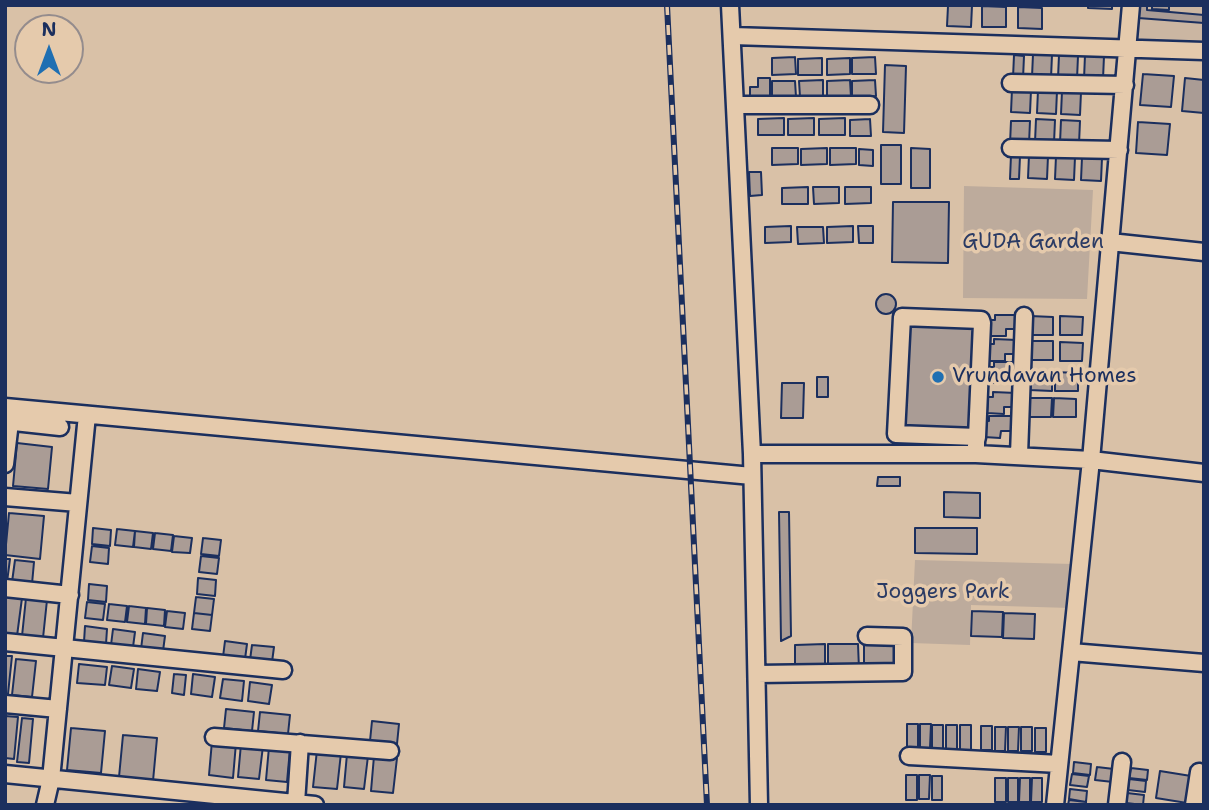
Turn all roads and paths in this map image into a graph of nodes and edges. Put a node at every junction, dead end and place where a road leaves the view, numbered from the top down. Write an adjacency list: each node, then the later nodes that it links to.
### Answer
1 (730, 5): 3 (street)
2 (1131, 5): 4 (street)
3 (733, 36): 4 (street); 8 (street)
4 (1129, 46): 5 (street); 7 (street)
5 (1204, 51)
6 (1011, 83): 7 (street)
7 (1125, 85): 11 (street)
8 (737, 105): 9 (street); 20 (street)
9 (870, 105)
10 (1011, 148): 11 (street)
11 (1119, 150): 12 (street)
12 (1110, 242): 13 (street); 24 (street)
13 (1204, 252)
14 (1024, 316): 23 (street)
15 (87, 415): 16 (street); 27 (street); 29 (street)
16 (7, 417): 17 (street); 25 (street)
17 (60, 427)
18 (912, 436): 19 (street); 19 (street); 21 (street)
19 (977, 437): 22 (street)
20 (752, 454): 21 (street); 27 (street)
21 (912, 454): 22 (street)
22 (976, 454): 23 (street)
23 (1019, 455): 24 (street)
24 (1091, 460): 26 (street); 35 (street)
25 (5, 464)
26 (1204, 473)
27 (752, 476): 38 (street)
28 (5, 497): 29 (street)
29 (78, 503): 31 (street)
30 (5, 588): 31 (street)
31 (70, 595): 34 (street)
32 (867, 636): 38 (street)
33 (5, 642): 34 (street)
34 (64, 647): 37 (street); 40 (street)
35 (1071, 652): 36 (street); 46 (street)
36 (1204, 663)
37 (284, 670)
38 (757, 674): 53 (street)
39 (5, 704): 40 (street)
40 (58, 709): 49 (street)
41 (214, 737): 42 (street)
42 (300, 743): 43 (street); 50 (street)
43 (390, 751)
44 (909, 756): 46 (street)
45 (1122, 762): 55 (street)
46 (1059, 764): 54 (street)
47 (1199, 772): 56 (street)
48 (5, 774): 49 (street)
49 (51, 779): 50 (street); 51 (street)
50 (296, 803): 52 (street)
51 (45, 805)
52 (315, 805)
53 (759, 805)
54 (1055, 805)
55 (1117, 805)
56 (1194, 805)

